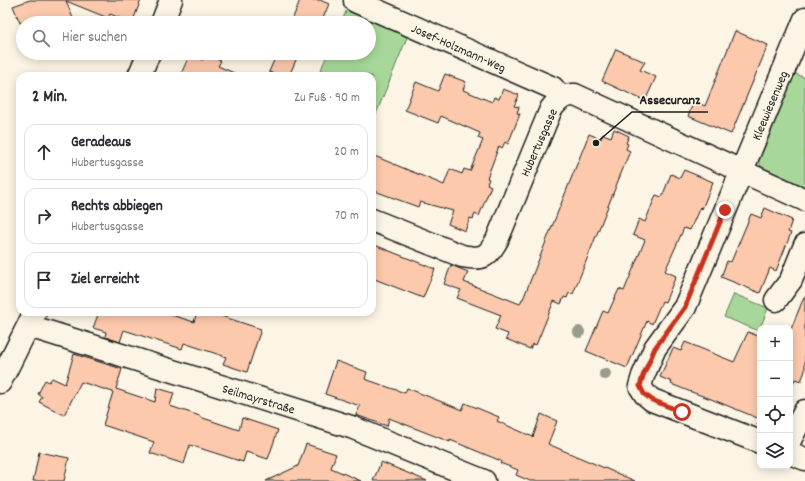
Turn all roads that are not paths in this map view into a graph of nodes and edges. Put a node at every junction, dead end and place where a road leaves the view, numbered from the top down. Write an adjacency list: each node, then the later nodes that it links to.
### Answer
1 (171, 0): 3 (street)
2 (355, 0): 7 (street, Josef-Holzmann-Weg)
3 (165, 16)
4 (805, 19): 8 (street, Kleewiesenweg)
5 (146, 60): 6 (street)
6 (141, 72)
7 (561, 98): 8 (street, Hubertusgasse); 10 (street, Hubertusgasse)
8 (742, 170): 9 (street, Hubertusgasse); 17 (street)
9 (805, 200)
10 (376, 222)
11 (805, 245): 12 (street)
12 (776, 300)
13 (32, 319): 14 (street); 20 (street, Seilmayrstraße)
14 (0, 382)
15 (805, 411): 16 (street)
16 (793, 434)
17 (757, 441)
18 (793, 454): 19 (street)
19 (805, 459)
20 (484, 481)

